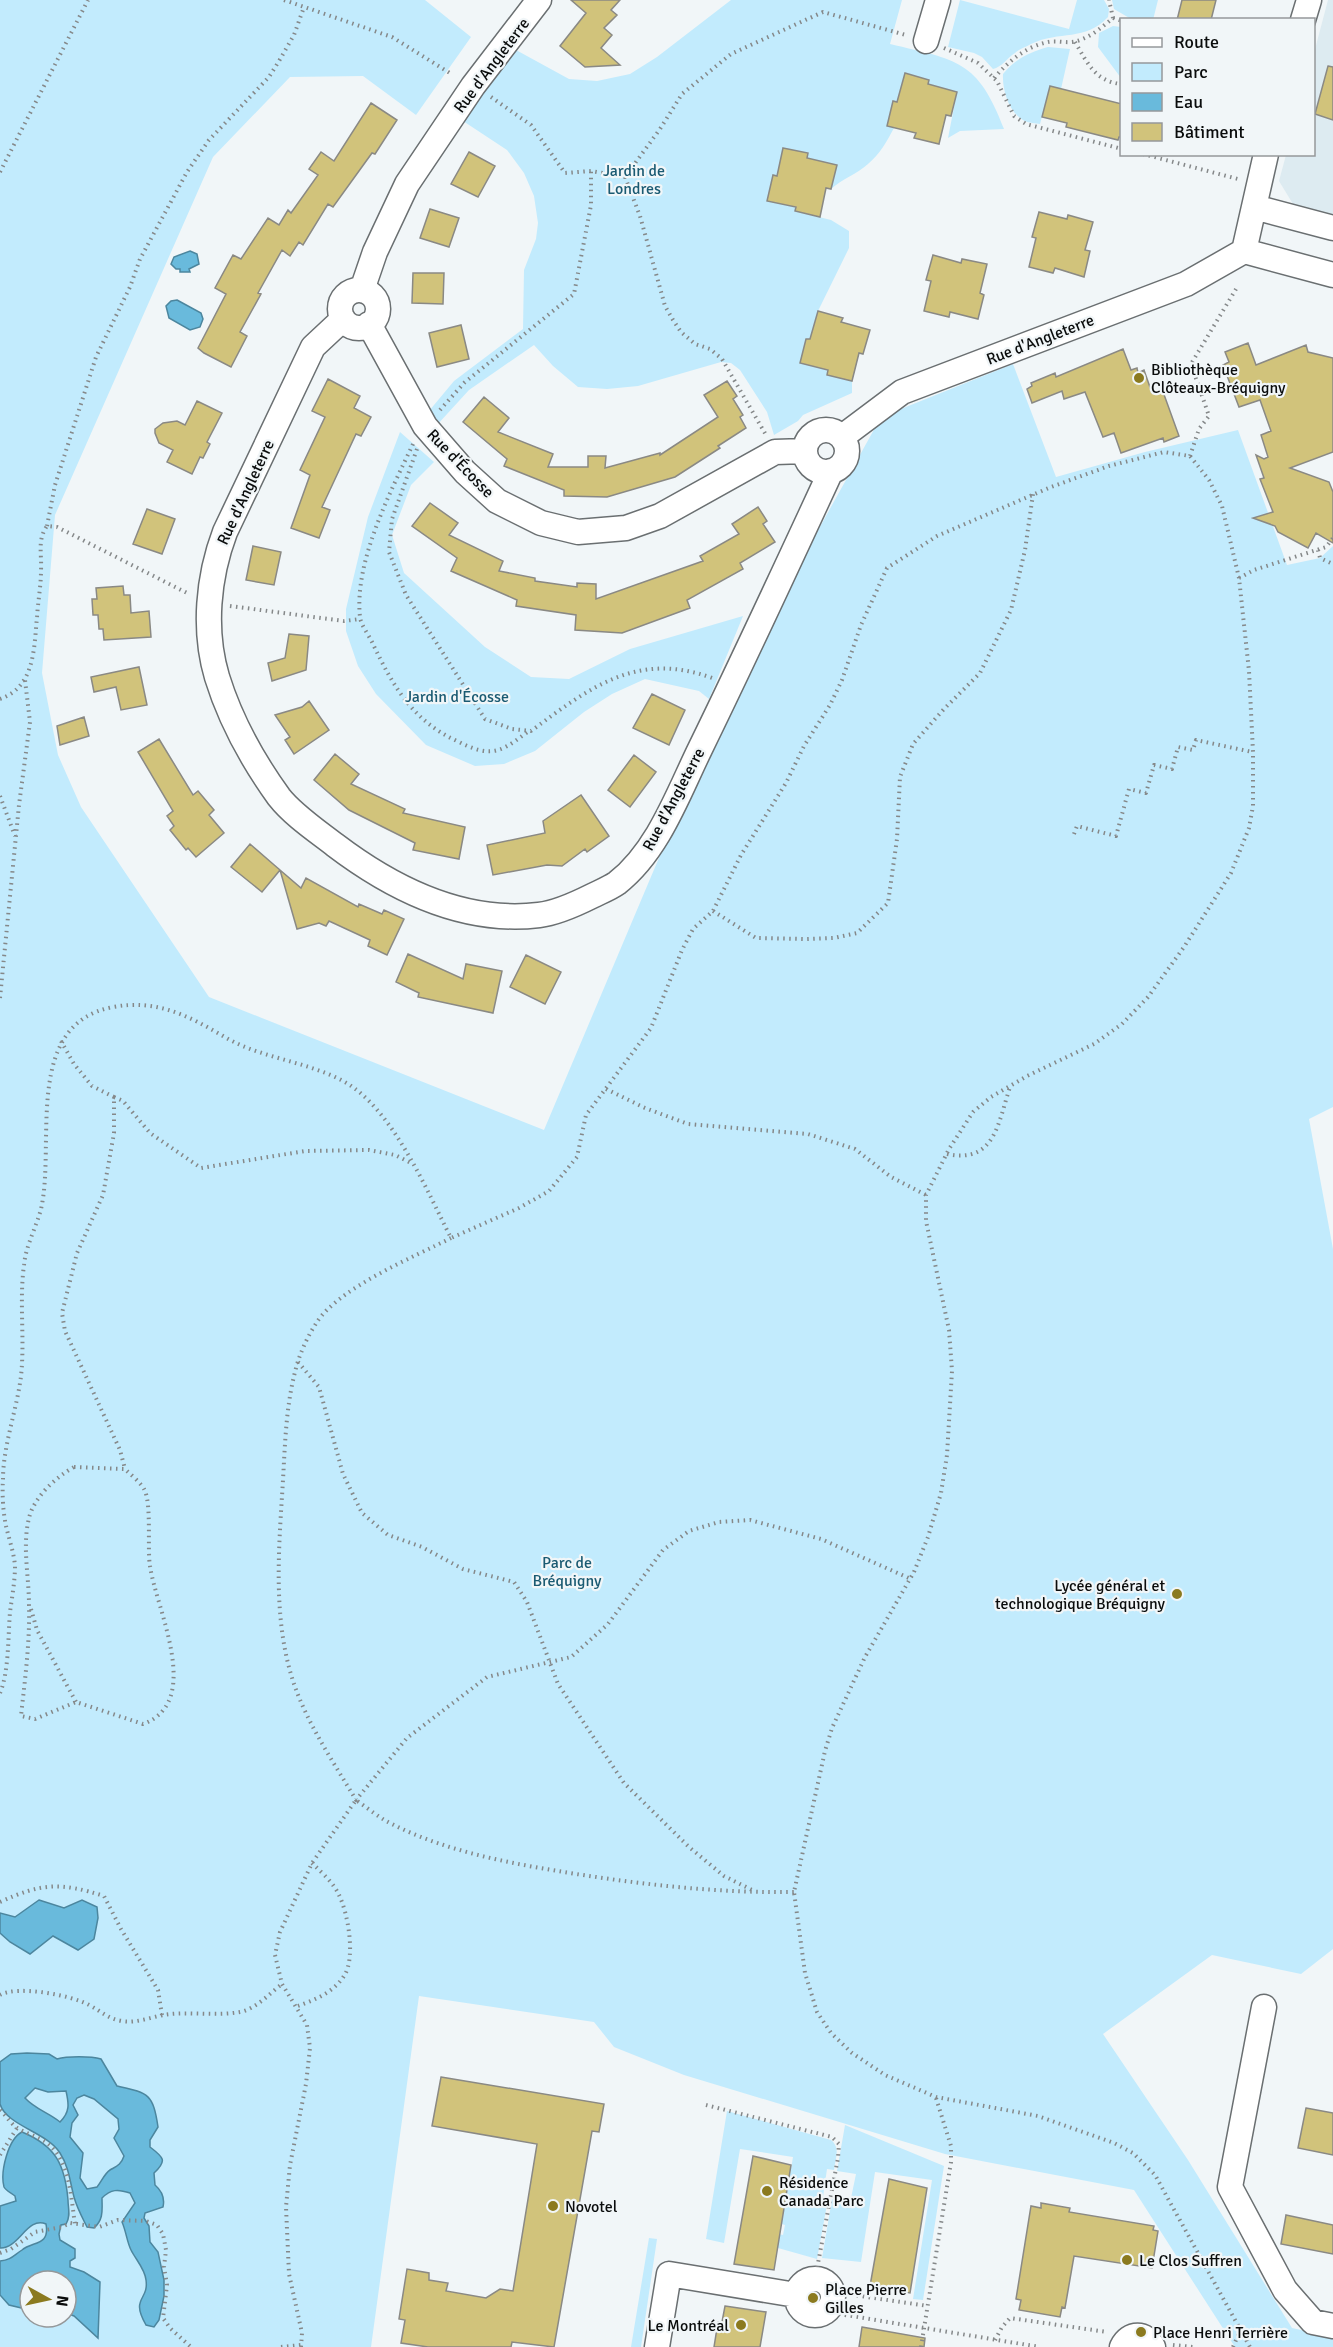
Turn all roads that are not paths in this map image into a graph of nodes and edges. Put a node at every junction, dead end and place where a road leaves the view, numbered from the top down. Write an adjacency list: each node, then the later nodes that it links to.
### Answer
1 (539, 0): 11 (street, Rue d'Angleterre)
2 (938, 0): 5 (street)
3 (1309, 0): 4 (street)
4 (1304, 18)
5 (926, 40)
6 (1266, 156): 7 (street)
7 (1256, 196): 8 (street); 9 (street)
8 (1333, 228)
9 (1244, 251): 10 (street); 14 (street, Rue d'Angleterre)
10 (1333, 275)
11 (362, 290): 12 (street); 13 (street)
12 (343, 319): 13 (street); 16 (street, Rue d'Angleterre)
13 (369, 324): 15 (street, Rue d'Écosse)
14 (842, 437): 15 (street); 16 (street)
15 (805, 451): 16 (street)
16 (831, 471)
17 (1264, 2007): 19 (street)
18 (796, 2295): 18 (street); 21 (street)
19 (1333, 2326)
20 (1125, 2342): 22 (street)
21 (657, 2347)
22 (1153, 2347)

